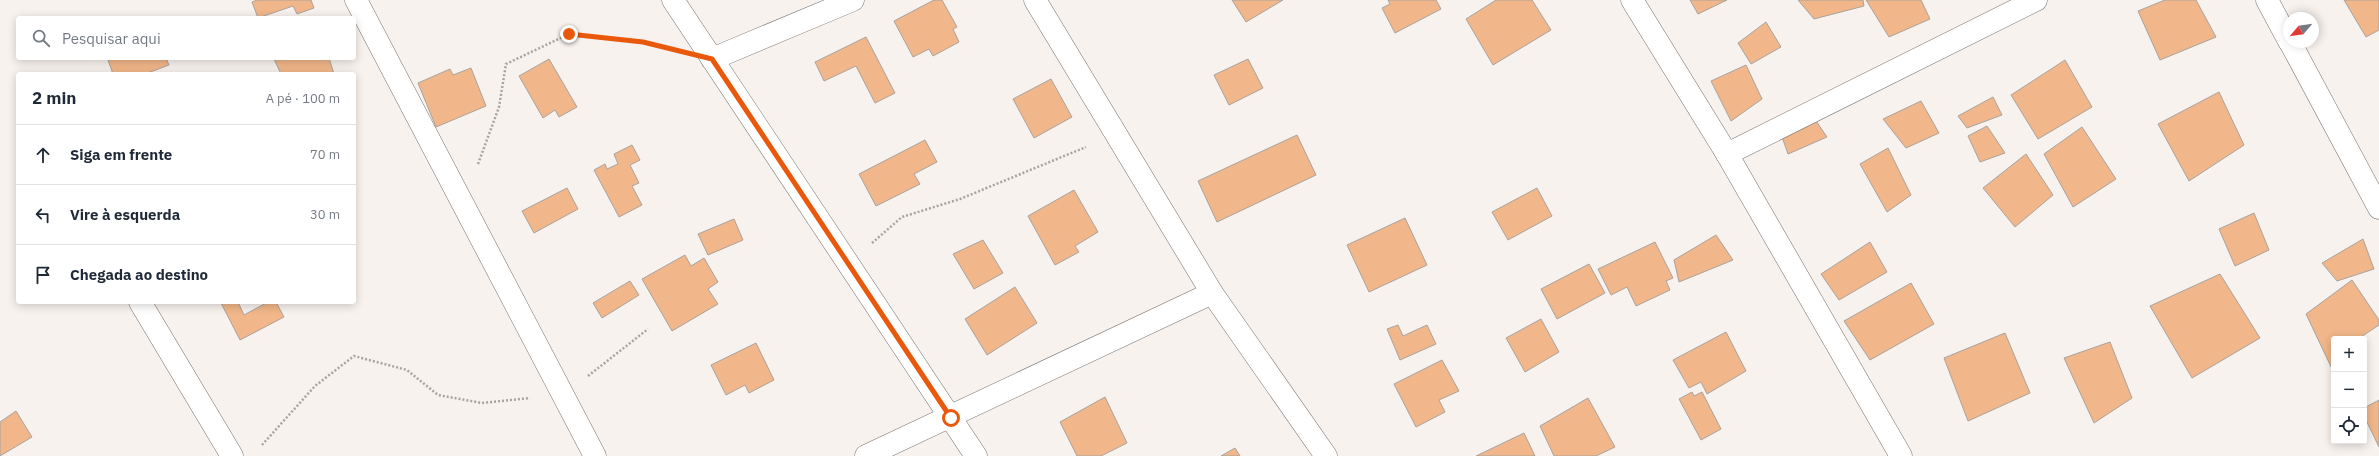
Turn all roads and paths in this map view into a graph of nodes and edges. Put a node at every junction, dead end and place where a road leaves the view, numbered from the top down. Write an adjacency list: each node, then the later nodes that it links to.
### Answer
1 (356, 0): 13 (street)
2 (673, 0): 10 (street)
3 (853, 0): 10 (street)
4 (1035, 0): 11 (street)
5 (1632, 0): 12 (street)
6 (2036, 0): 12 (street)
7 (2267, 0): 8 (street)
8 (2283, 30)
9 (2293, 48): 14 (street)
10 (712, 59): 13 (path); 15 (street)
11 (1116, 135): 15 (path); 16 (street)
12 (1727, 154): 27 (street)
13 (463, 205): 19 (street)
14 (2379, 208)
15 (848, 263): 20 (street)
16 (1212, 293): 20 (street); 26 (street)
17 (141, 304): 22 (street)
18 (648, 329): 19 (path)
19 (563, 395): 21 (path); 23 (street)
20 (951, 418): 24 (street); 25 (street)
21 (258, 450)
22 (232, 456)
23 (595, 456)
24 (866, 456)
25 (976, 456)
26 (1326, 456)
27 (1901, 456)

